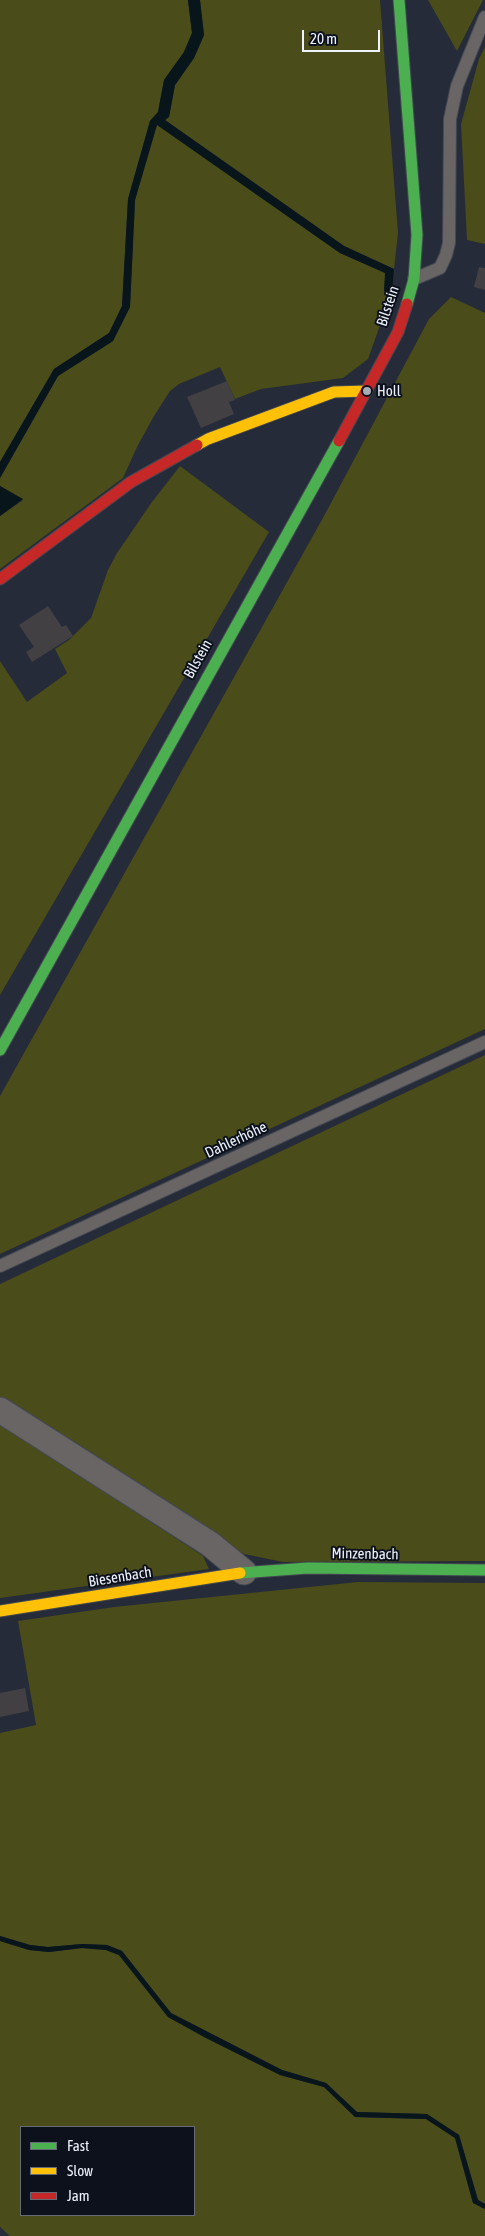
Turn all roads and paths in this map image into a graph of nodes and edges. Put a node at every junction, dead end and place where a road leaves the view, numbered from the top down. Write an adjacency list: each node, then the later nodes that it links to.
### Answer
1 (399, 0): 3 (street, Bilstein)
2 (485, 17): 3 (lane, Bilstein)
3 (414, 279): 4 (street, Bilstein)
4 (367, 391): 5 (street); 7 (street, Bilstein)
5 (0, 579)
6 (485, 1042): 8 (lane, Dahlerhöhe)
7 (0, 1050)
8 (0, 1266)
9 (0, 1410): 11 (street)
10 (485, 1570): 11 (street, Minzenbach)
11 (244, 1572): 12 (street, Biesenbach)
12 (0, 1611)

